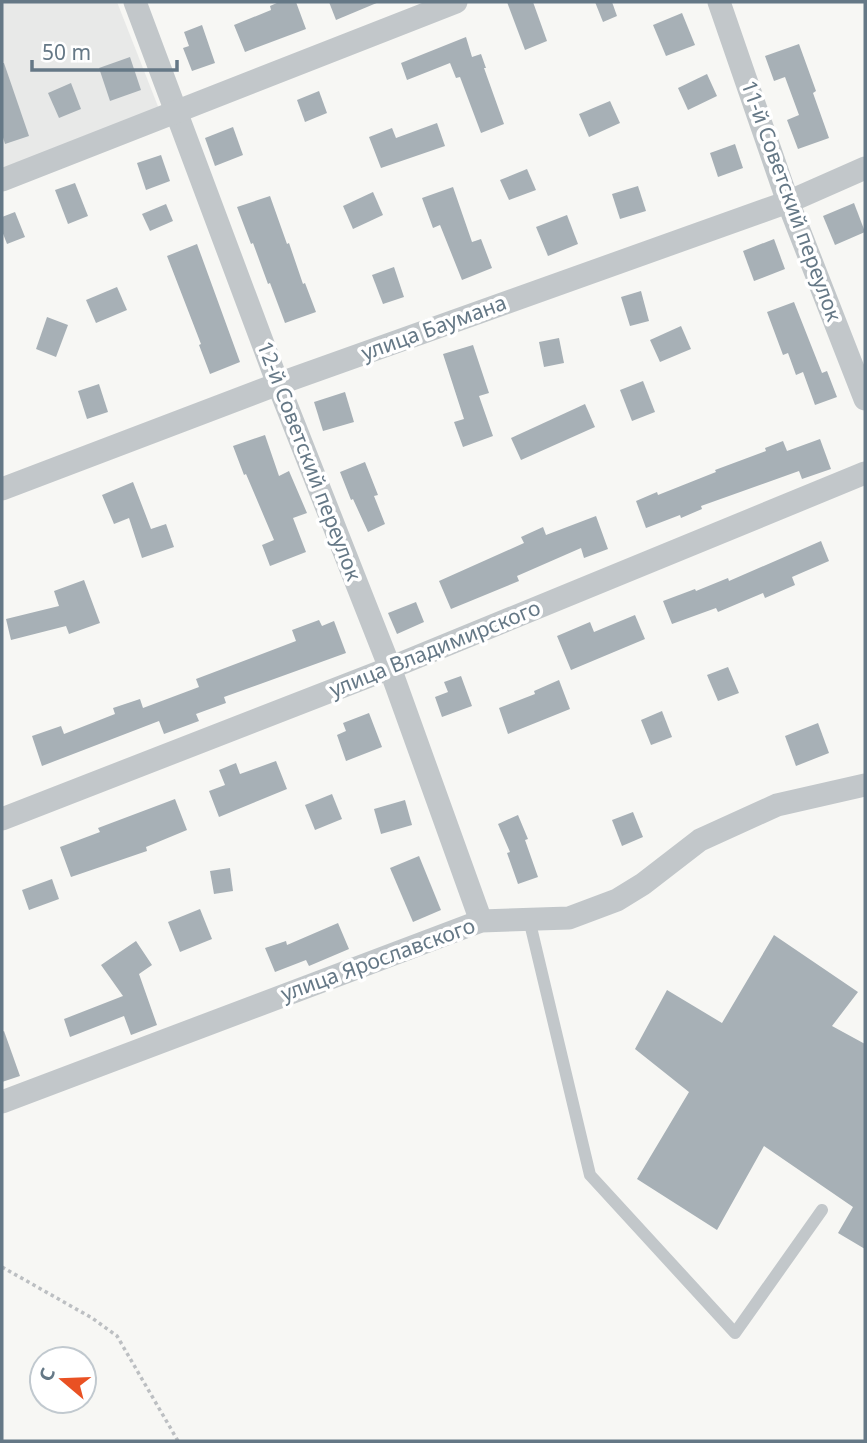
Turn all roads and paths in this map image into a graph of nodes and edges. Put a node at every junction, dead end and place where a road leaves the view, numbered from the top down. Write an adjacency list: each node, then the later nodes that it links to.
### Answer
1 (135, 2): 4 (street, 12-й Советский переулок)
2 (456, 2): 4 (street)
3 (719, 2): 7 (street, 11-й Советский переулок)
4 (178, 113): 6 (street); 8 (street, 12-й Советский переулок)
5 (865, 168): 7 (street, улица Баумана)
6 (2, 180)
7 (788, 202): 8 (street, улица Баумана); 9 (street, 11-й Советский переулок)
8 (278, 384): 11 (street, улица Баумана); 12 (street, 12-й Советский переулок)
9 (865, 399)
10 (865, 473): 12 (street, улица Владимирского)
11 (2, 489)
12 (390, 668): 14 (street, улица Владимирского); 16 (street, 12-й Советский переулок)
13 (865, 785): 15 (street, улица Ярославского)
14 (2, 819)
15 (529, 919): 16 (street, улица Ярославского); 18 (lane)
16 (481, 921): 17 (street, улица Ярославского)
17 (2, 1101)
18 (822, 1210)
19 (2, 1267): 20 (path)
20 (178, 1441)

